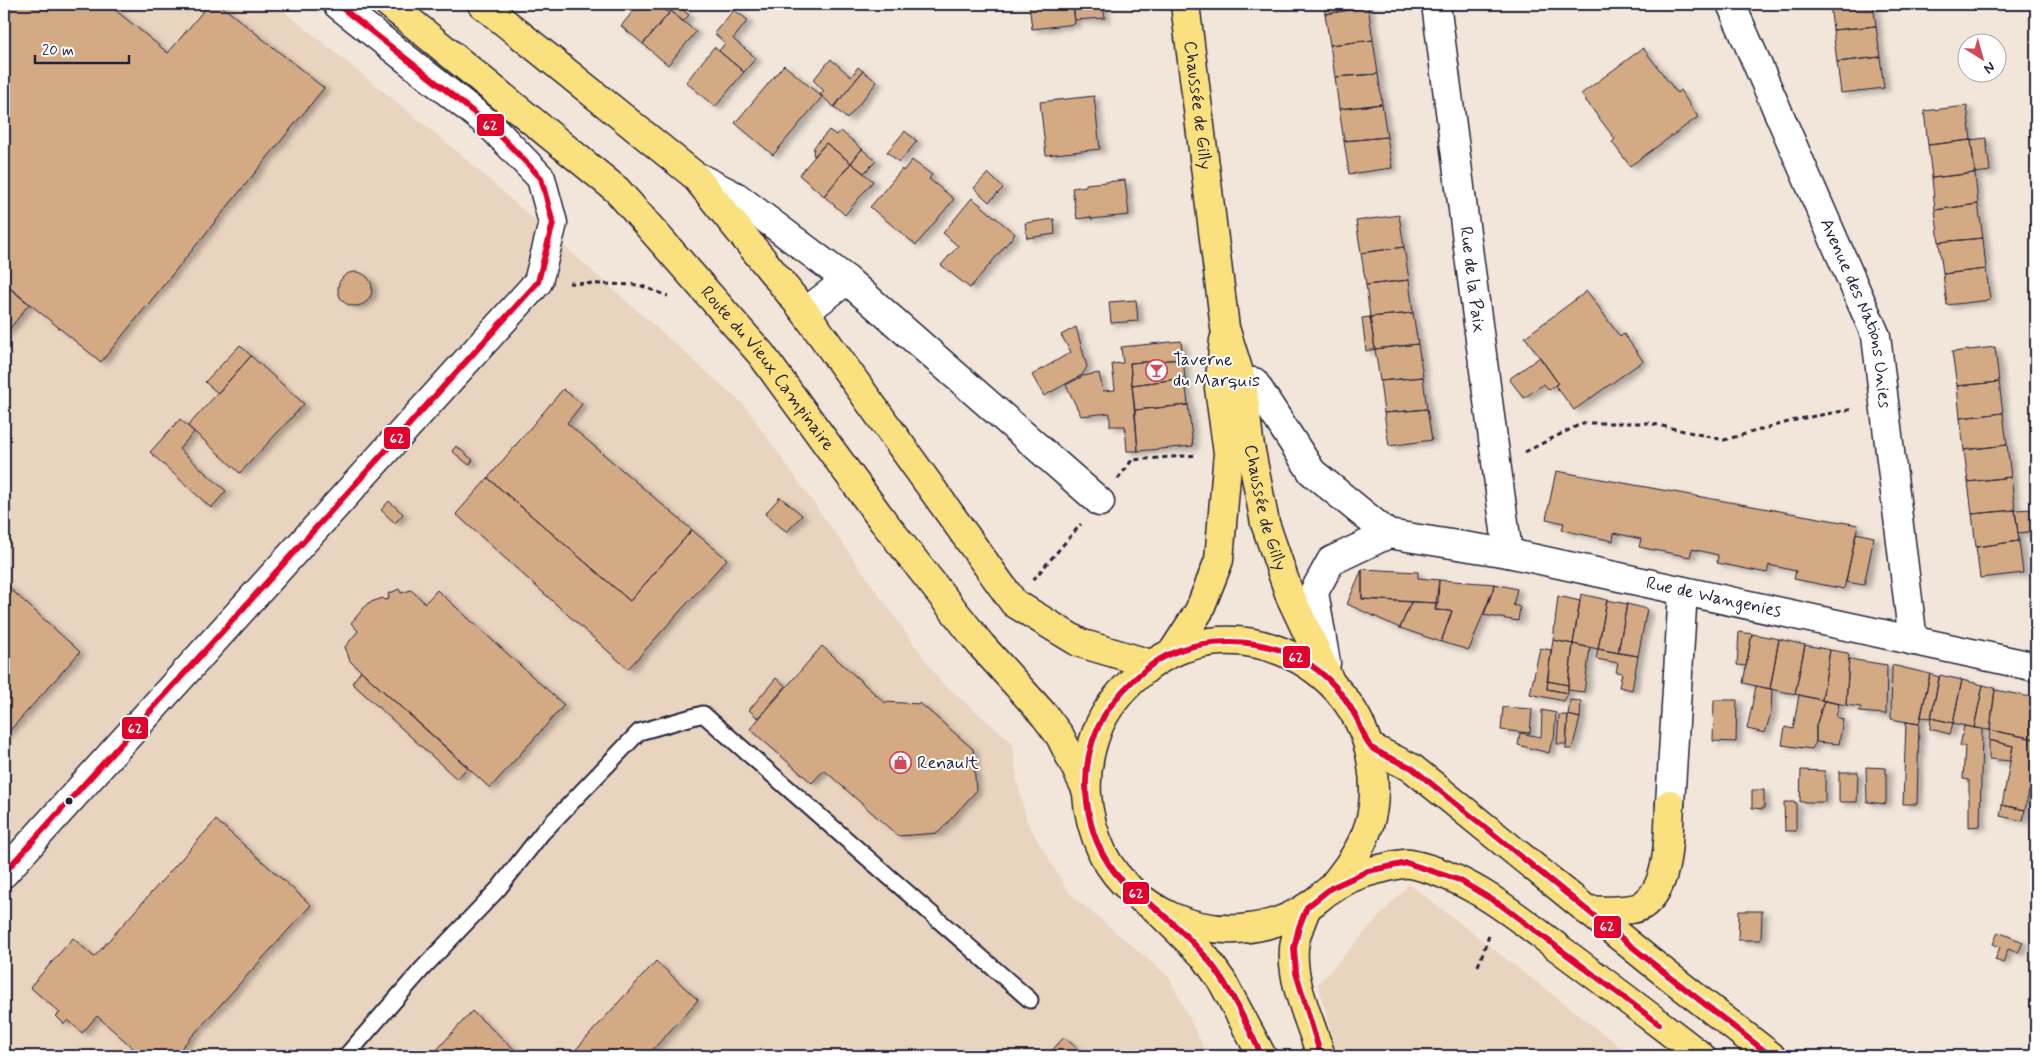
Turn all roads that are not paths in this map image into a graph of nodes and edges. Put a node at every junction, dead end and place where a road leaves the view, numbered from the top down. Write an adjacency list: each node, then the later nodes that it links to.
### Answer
1 (338, 4): 23 (street)
2 (389, 4): 21 (main road, Route du Vieux Campinaire)
3 (482, 4): 7 (main road)
4 (1185, 4): 10 (main road, Chaussée de Gilly)
5 (1436, 4): 14 (street, Rue de la Paix)
6 (1731, 4): 16 (street, Avenue des Nations Unies)
7 (694, 175): 8 (street); 9 (main road)
8 (847, 280): 9 (street); 12 (street)
9 (805, 312): 17 (main road)
10 (1225, 328): 11 (main road, Chaussée de Gilly); 17 (main road, Chaussée de Gilly)
11 (1242, 382): 13 (street); 19 (main road, Chaussée de Gilly)
12 (1100, 502)
13 (1388, 534): 14 (street, Rue de Wangenies); 19 (street)
14 (1508, 554): 15 (street, Rue de Wangenies)
15 (1683, 591): 16 (street, Rue de Wangenies); 22 (street)
16 (1914, 641): 18 (street, Rue de Wangenies)
17 (1161, 659): 19 (main road); 21 (main road)
18 (2036, 667)
19 (1329, 679): 20 (main road)
20 (1370, 747): 24 (main road); 27 (main road)
21 (1086, 787): 26 (main road)
22 (1670, 804): 27 (main road)
23 (4, 873)
24 (1331, 888): 25 (main road); 32 (main road)
25 (1307, 907): 26 (main road); 31 (main road)
26 (1157, 910): 30 (main road)
27 (1586, 910): 33 (main road)
28 (1030, 1000): 29 (lane)
29 (346, 1056)
30 (1262, 1056)
31 (1321, 1056)
32 (1701, 1056)
33 (1771, 1056)

